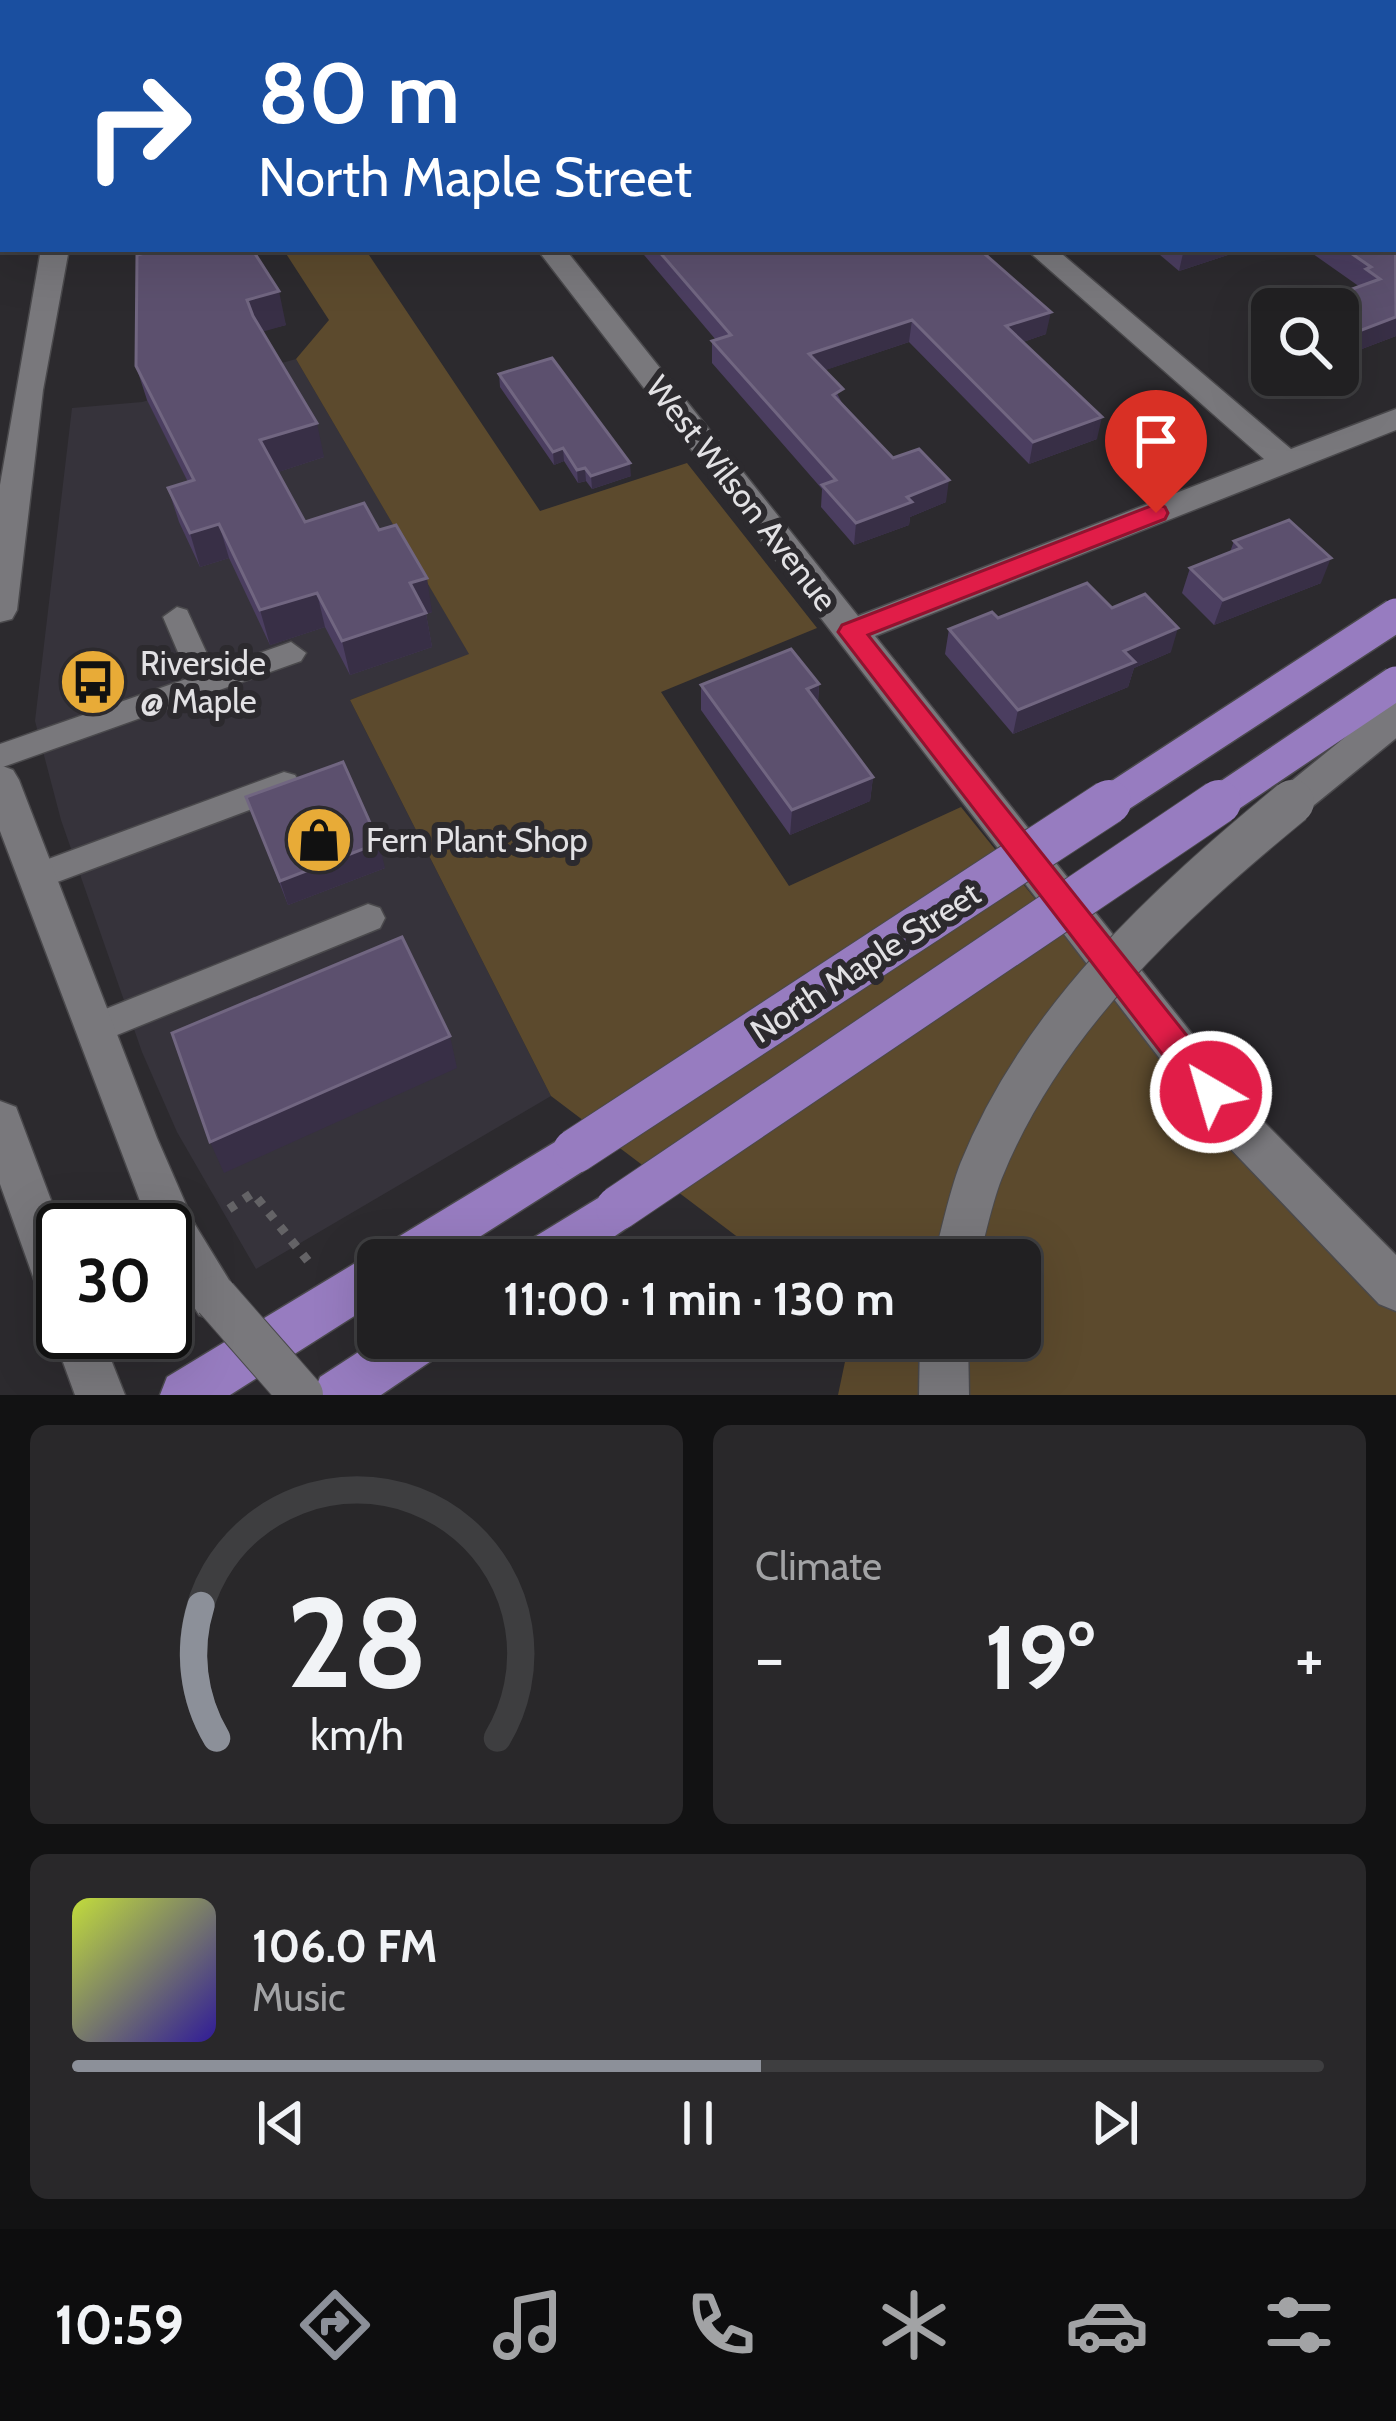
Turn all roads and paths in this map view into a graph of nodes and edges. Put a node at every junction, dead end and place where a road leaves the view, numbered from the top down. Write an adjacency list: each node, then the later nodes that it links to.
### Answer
1 (54, 252): 6 (street)
2 (553, 252): 9 (street, West Wilson Avenue)
3 (1043, 252): 5 (street)
4 (1396, 419): 5 (street)
5 (1287, 461): 9 (street)
6 (0, 610)
7 (1396, 615): 23 (main road, North Maple Street, bridge)
8 (177, 617): 11 (lane)
9 (851, 632): 28 (street, West Wilson Avenue)
10 (291, 652): 11 (lane)
11 (206, 683): 14 (lane)
12 (1396, 683): 24 (main road, North Maple Street, bridge)
13 (1396, 717): 25 (street, bridge)
14 (0, 756)
15 (311, 774): 17 (lane)
16 (0, 780): 17 (street)
17 (36, 877): 19 (street)
18 (368, 918): 19 (lane)
19 (95, 1029): 32 (street, bridge)
20 (2, 1132): 22 (street)
21 (230, 1209): 26 (path)
22 (36, 1223)
23 (434, 1239)
24 (572, 1239)
25 (960, 1239)
26 (308, 1261)
27 (357, 1287): 31 (main road)
28 (1396, 1288)
29 (392, 1359): 33 (main road)
30 (944, 1359): 34 (street)
31 (184, 1395)
32 (301, 1395)
33 (338, 1395)
34 (944, 1395)

